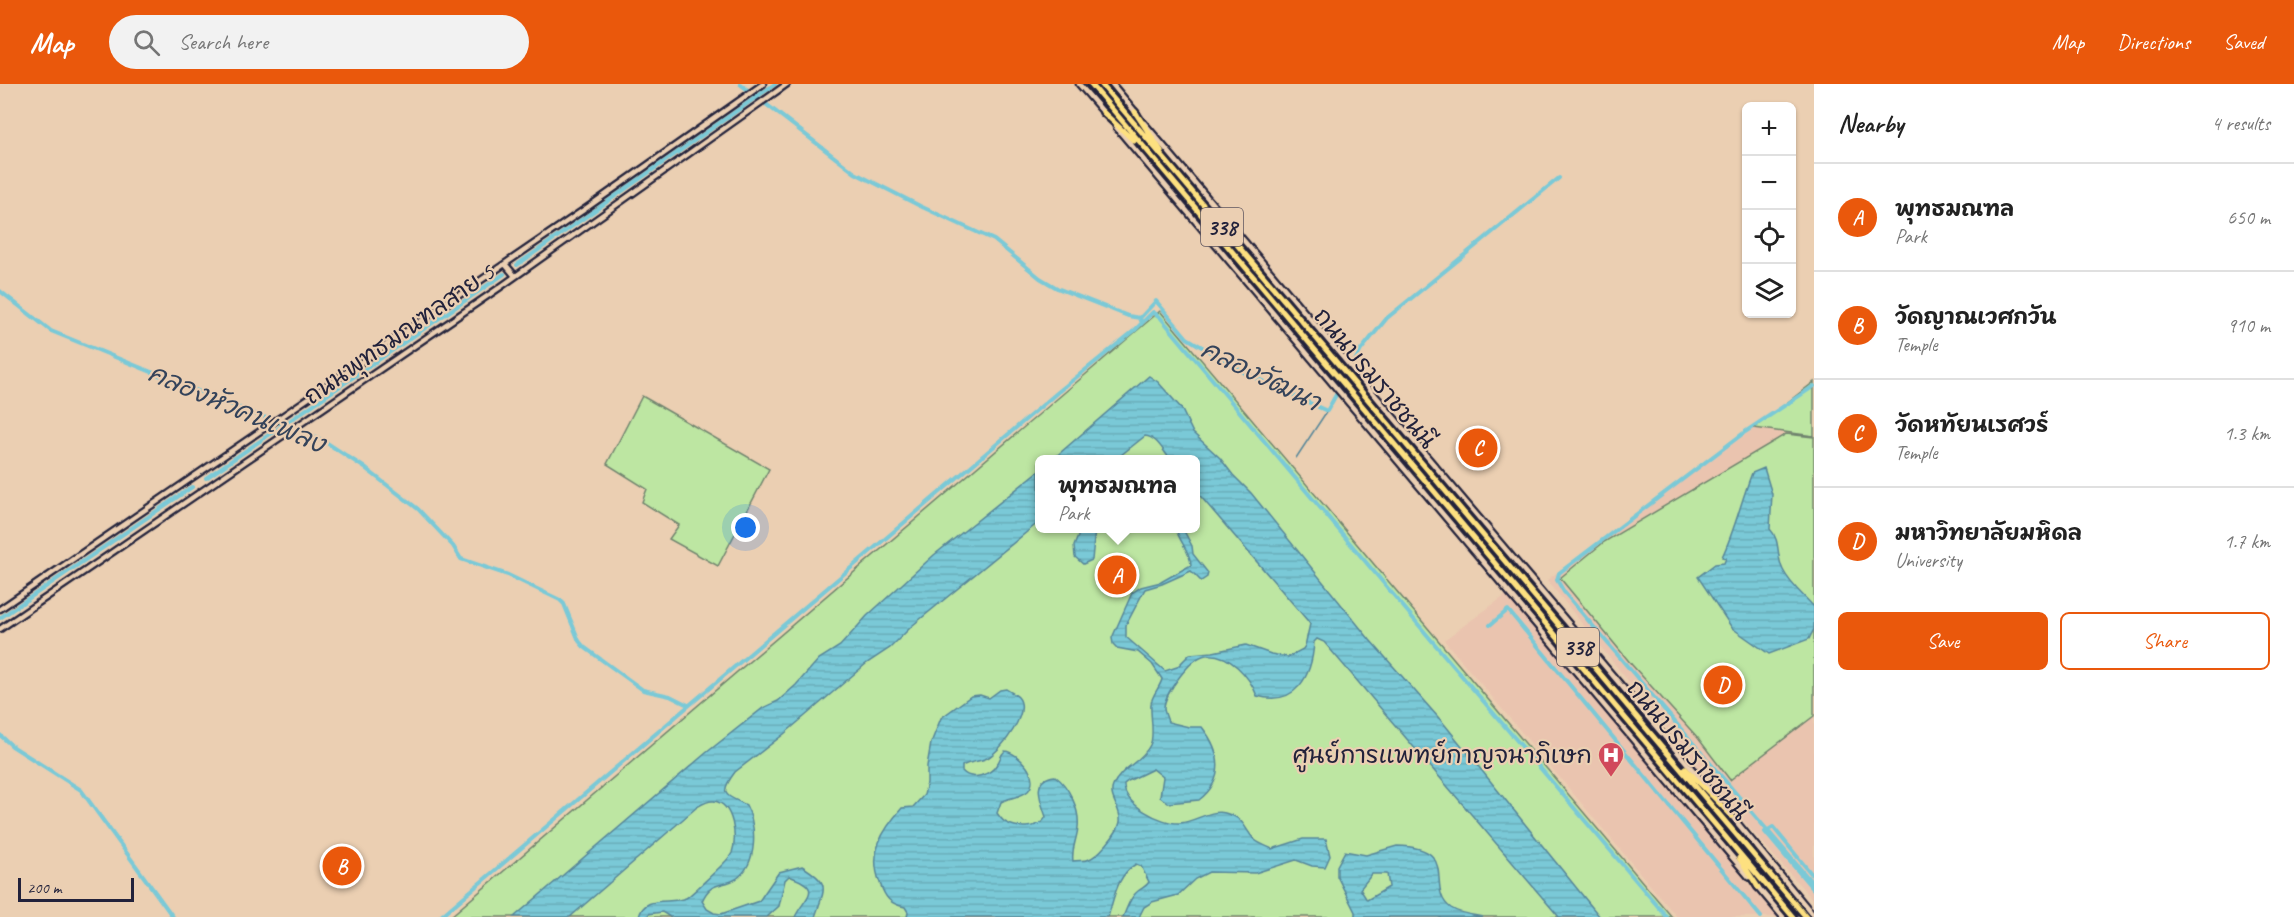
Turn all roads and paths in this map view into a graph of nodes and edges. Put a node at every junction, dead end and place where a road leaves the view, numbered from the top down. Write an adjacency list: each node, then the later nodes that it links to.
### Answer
1 (763, 84): 13 (main road, ถนนพุทธมณฑลสาย 5)
2 (787, 84): 8 (main road, ถนนพุทธมณฑลสาย 5)
3 (792, 84): 8 (main road)
4 (1079, 84): 9 (main road, 338)
5 (1091, 84): 12 (highway, ถนนบรมราชชนนี / 338)
6 (1101, 84): 11 (highway, ถนนบรมราชชนนี / 338)
7 (1112, 84): 10 (main road, 338)
8 (771, 95): 14 (main road, ถนนพุทธมณฑลสาย 5)
9 (1103, 112): 12 (highway); 22 (main road, 338)
10 (1135, 112): 11 (highway); 20 (main road, 338)
11 (1175, 172): 19 (highway, ถนนบรมราชชนนี / 338)
12 (1171, 179): 21 (highway, ถนนบรมราชชนนี / 338)
13 (505, 264): 14 (main road); 15 (main road, ถนนพุทธมณฑลสาย 5)
14 (515, 276): 16 (main road, ถนนพุทธมณฑลสาย 5)
15 (194, 477): 16 (main road); 17 (main road, ถนนพุทธมณฑลสาย 5)
16 (203, 490): 18 (main road, ถนนพุทธมณฑลสาย 5)
17 (0, 609)
18 (0, 629)
19 (1656, 739): 20 (highway); 26 (highway, ถนนบรมราชชนนี / 338)
20 (1732, 816): 23 (main road, 338)
21 (1712, 821): 22 (highway); 25 (highway, ถนนบรมราชชนนี / 338)
22 (1758, 887): 24 (main road, 338)
23 (1814, 916)
24 (1783, 917)
25 (1793, 917)
26 (1806, 917)

